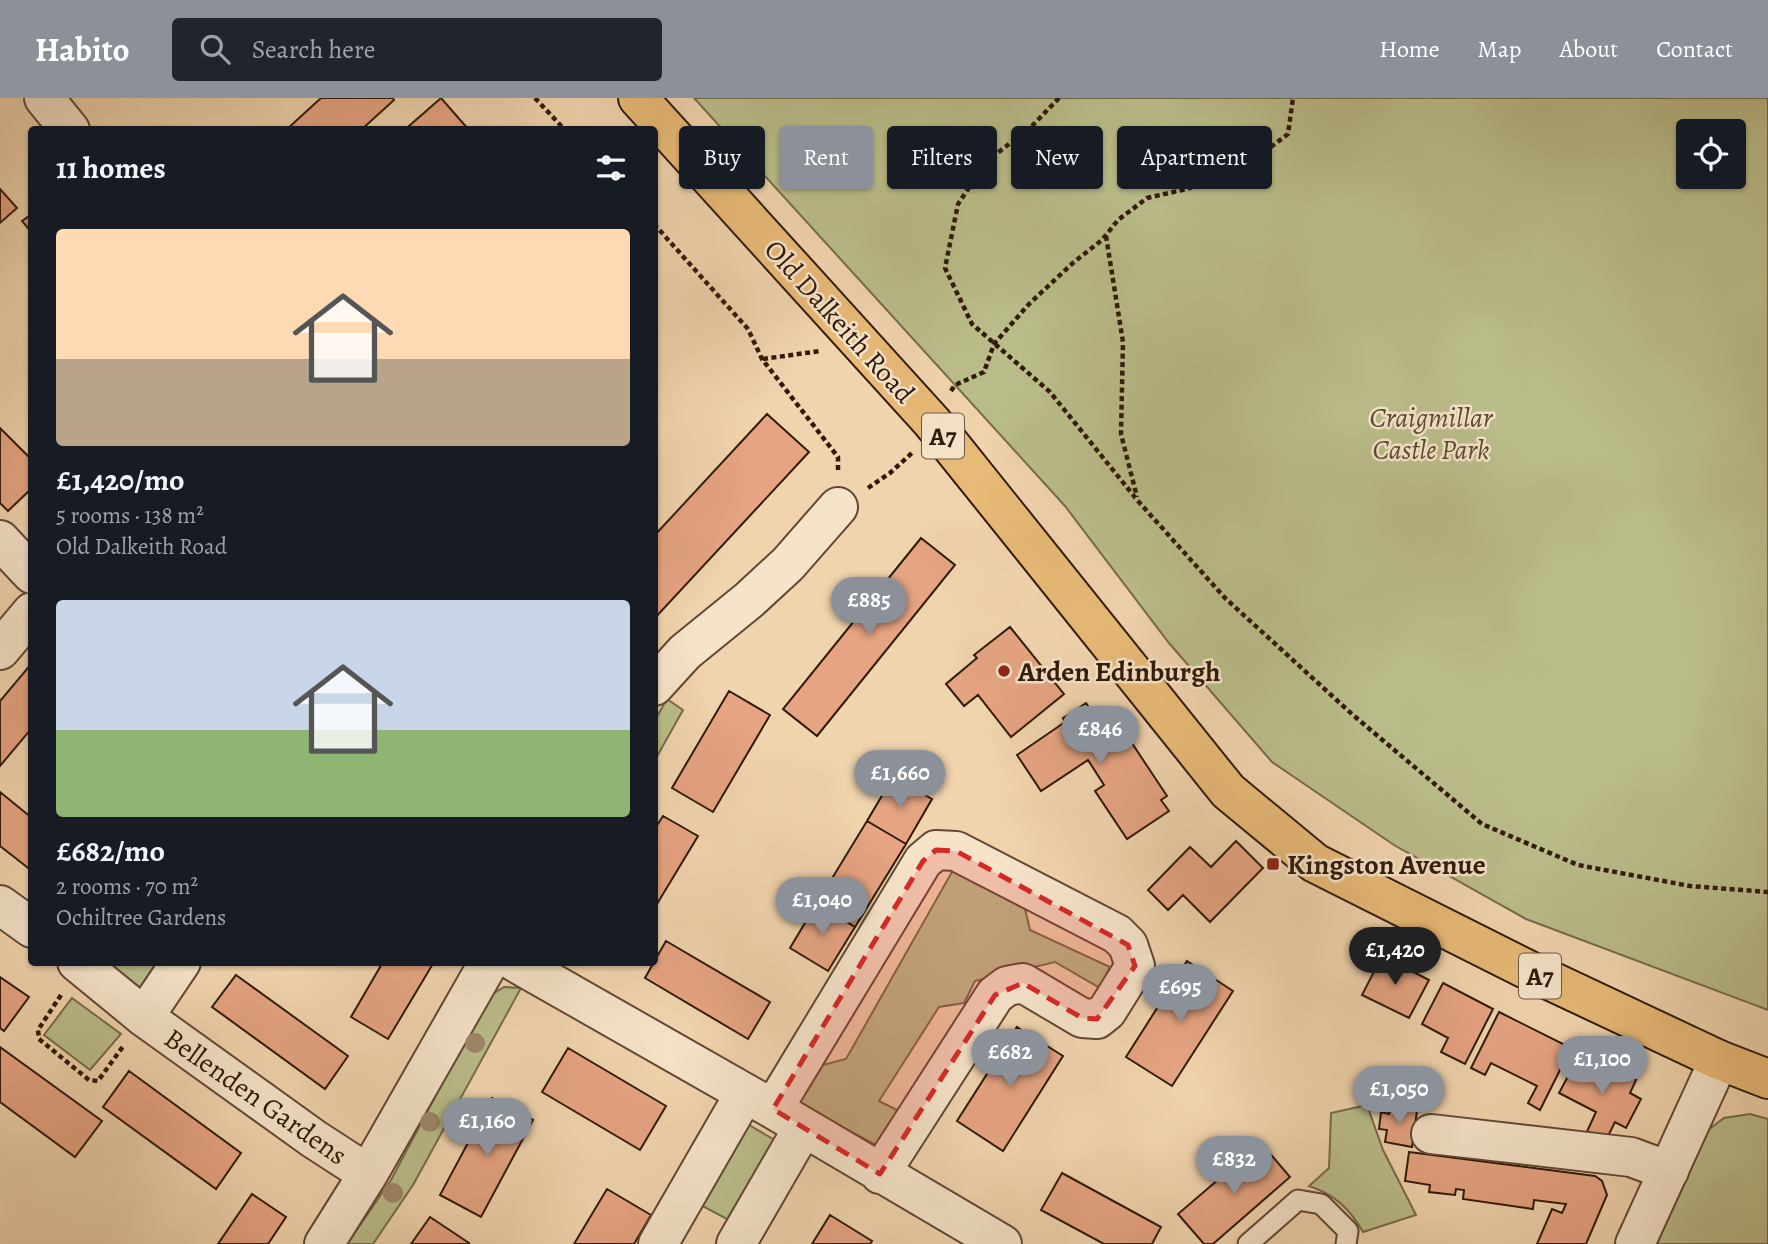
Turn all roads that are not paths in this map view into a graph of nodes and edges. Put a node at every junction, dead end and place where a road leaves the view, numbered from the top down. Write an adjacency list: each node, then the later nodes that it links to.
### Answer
1 (44, 98): 3 (street)
2 (638, 98): 17 (main road, Old Dalkeith Road / A7)
3 (67, 126)
4 (838, 507): 9 (street)
5 (0, 540): 6 (street)
6 (28, 570)
7 (28, 617): 8 (street)
8 (0, 650)
9 (658, 682)
10 (0, 905): 11 (street)
11 (28, 925)
12 (84, 966): 16 (street, Bellenden Gardens)
13 (178, 966): 16 (street, Bellenden Gardens)
14 (487, 966): 22 (street)
15 (522, 966): 19 (street)
16 (145, 1017): 22 (street, Bellenden Gardens)
17 (1719, 1060): 18 (main road, Old Dalkeith Road / A7); 21 (street)
18 (1768, 1079)
19 (773, 1110): 23 (street); 23 (street); 25 (street); 26 (street)
20 (1431, 1134): 21 (street)
21 (1669, 1171): 30 (street)
22 (368, 1174): 24 (street)
23 (880, 1174): 27 (street)
24 (324, 1244)
25 (658, 1244)
26 (736, 1244)
27 (1002, 1244)
28 (1248, 1244): 29 (lane)
29 (1346, 1244)
30 (1635, 1244)

